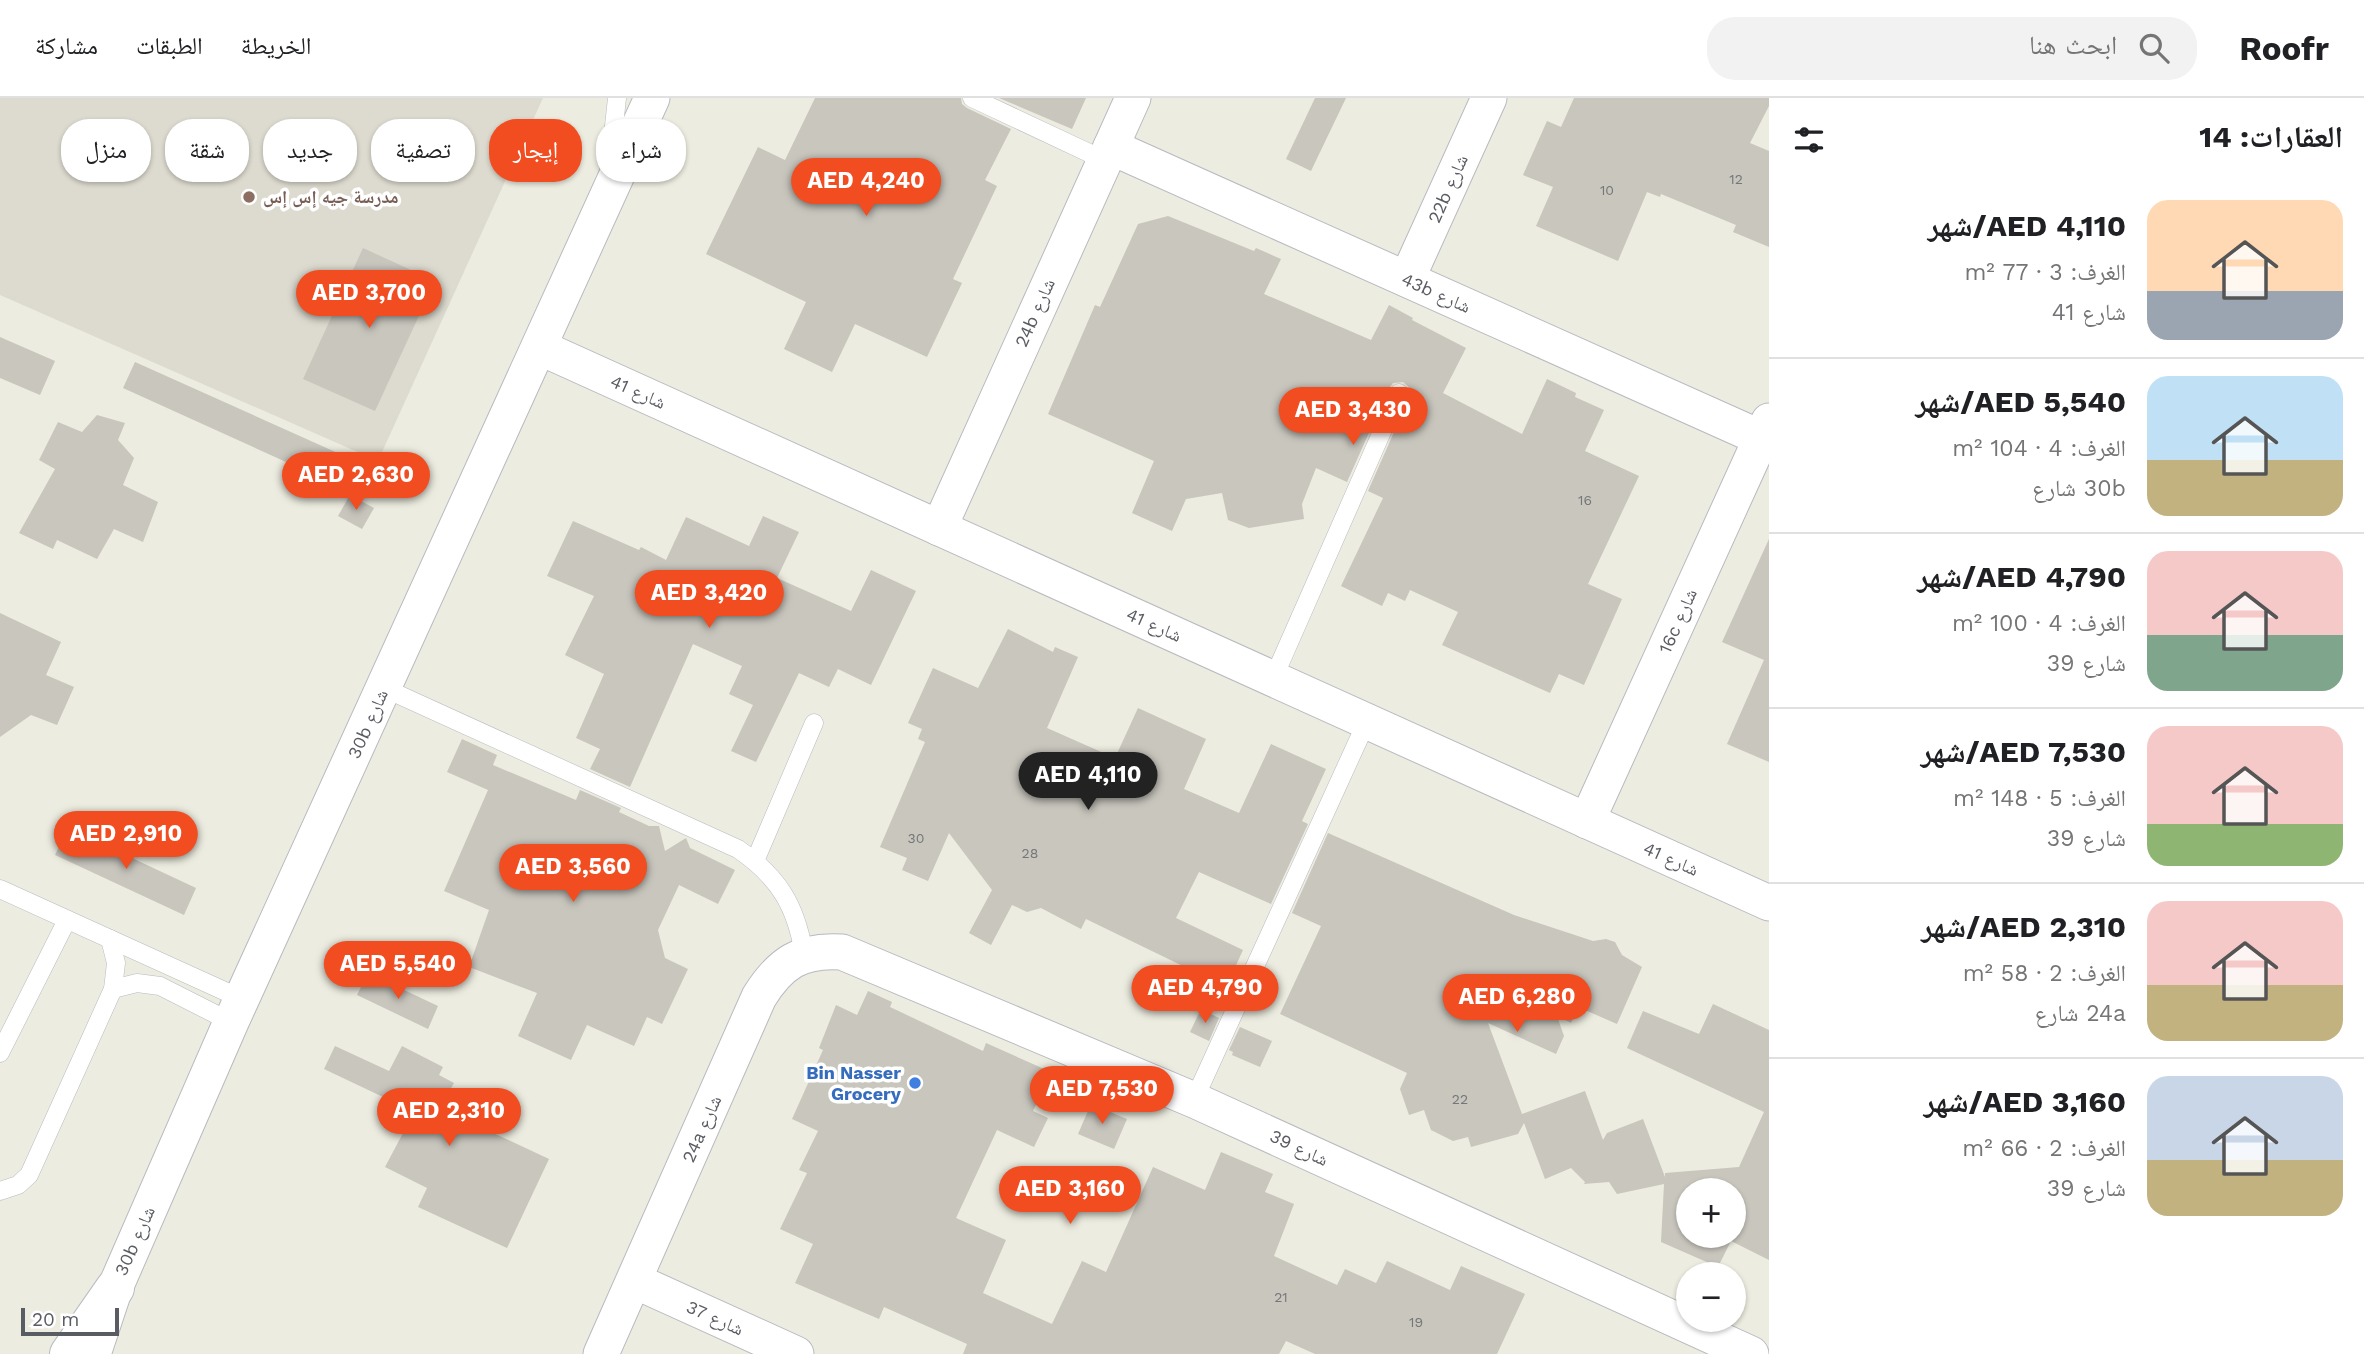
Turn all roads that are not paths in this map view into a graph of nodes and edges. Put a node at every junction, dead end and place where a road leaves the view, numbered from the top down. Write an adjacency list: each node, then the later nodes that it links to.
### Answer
1 (617, 98): 6 (lane)
2 (652, 98): 7 (street, 30b شارع)
3 (972, 98): 8 (lane)
4 (1133, 98): 8 (street, 24b شارع)
5 (1489, 98): 10 (street, 22b شارع)
6 (615, 119)
7 (642, 119)
8 (1107, 153): 10 (street, 43b شارع); 14 (street, 24b شارع)
9 (613, 182): 11 (street, 30b شارع)
10 (1407, 279): 13 (street, 43b شارع)
11 (539, 347): 14 (street, شارع 41); 16 (street, 30b شارع)
12 (1399, 394): 15 (lane)
13 (1765, 430): 19 (street, 16c شارع)
14 (939, 528): 15 (street, شارع 41)
15 (1273, 679): 17 (street, شارع 41)
16 (384, 688): 20 (lane); 27 (street, 30b شارع)
17 (1367, 721): 19 (street, شارع 41); 29 (lane)
18 (814, 723): 20 (lane)
19 (1587, 821): 22 (street, شارع 41)
20 (755, 861): 25 (lane)
21 (0, 889): 23 (lane)
22 (1769, 903)
23 (67, 920): 24 (lane); 28 (lane)
24 (110, 939): 26 (lane); 27 (lane)
25 (804, 954): 29 (street, شارع 39); 31 (street, 24a شارع)
26 (113, 989): 27 (lane); 30 (lane)
27 (237, 1011): 32 (street, 30b شارع)
28 (0, 1053)
29 (1194, 1100): 36 (street, شارع 39)
30 (0, 1191)
31 (635, 1281): 34 (street, 24a شارع); 35 (street, شارع 37)
32 (115, 1288): 33 (street)
33 (87, 1354)
34 (601, 1354)
35 (796, 1354)
36 (1751, 1354)

